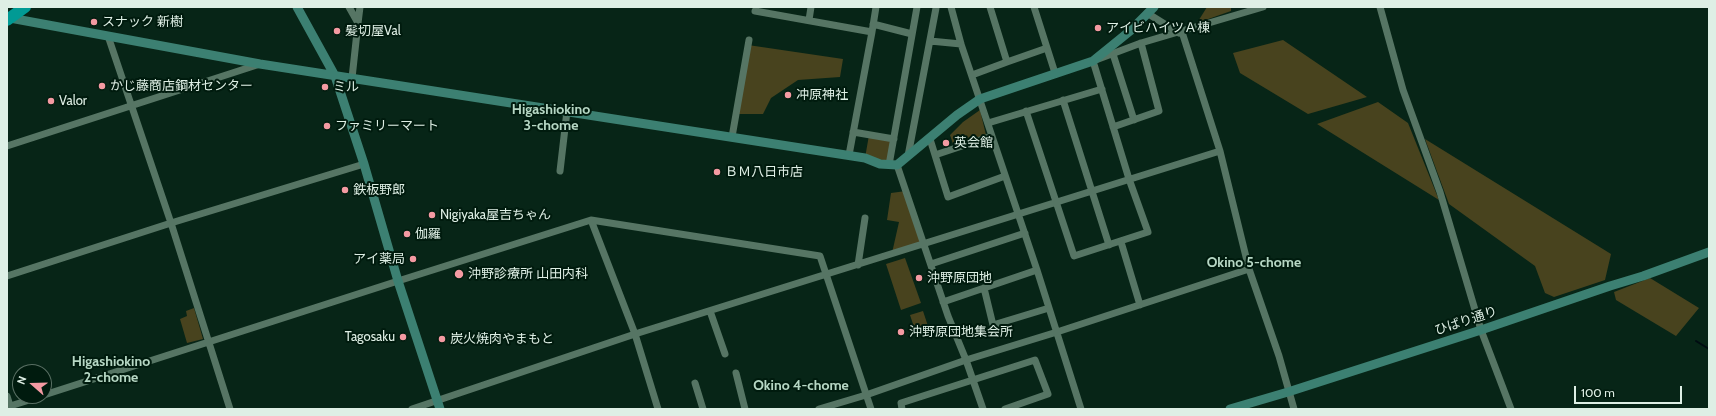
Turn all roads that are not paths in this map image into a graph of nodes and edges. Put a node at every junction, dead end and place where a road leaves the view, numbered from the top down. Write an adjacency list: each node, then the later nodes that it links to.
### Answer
1 (25, 7): 18 (highway)
2 (297, 7): 36 (street)
3 (349, 7): 20 (street)
4 (360, 7): 20 (street)
5 (811, 7): 19 (street)
6 (876, 7): 21 (street)
7 (917, 7): 23 (street)
8 (951, 7): 28 (street)
9 (990, 7): 32 (street)
10 (1034, 7): 29 (street)
11 (1139, 7): 16 (street)
12 (1263, 7): 22 (street)
13 (1380, 7): 85 (street)
14 (936, 8): 26 (street)
15 (772, 10): 17 (street); 19 (street)
16 (1150, 10): 22 (street); 31 (street)
17 (755, 11)
18 (9, 19): 24 (street)
19 (809, 20): 21 (street)
20 (358, 23): 37 (street)
21 (872, 28): 23 (street); 47 (street)
22 (1181, 32): 27 (street); 53 (street)
23 (912, 34): 50 (street)
24 (108, 36): 33 (street); 41 (street)
25 (749, 40): 49 (street)
26 (930, 41): 28 (street); 56 (street)
27 (1141, 43): 30 (street); 44 (street)
28 (961, 44): 35 (street)
29 (1047, 48): 32 (street); 34 (street)
30 (1113, 54): 31 (street); 44 (street)
31 (1093, 61): 34 (street); 38 (street)
32 (1007, 62): 35 (street)
33 (260, 64): 36 (street); 41 (street)
34 (1055, 73): 39 (street)
35 (972, 75): 39 (street)
36 (336, 76): 37 (street); 57 (street)
37 (352, 78): 42 (street)
38 (1102, 89): 40 (street); 46 (street)
39 (980, 99): 45 (street); 51 (street)
40 (1063, 100): 43 (street); 62 (street)
41 (132, 104): 52 (street); 67 (street)
42 (566, 111): 49 (street); 59 (street)
43 (1026, 111): 45 (street); 63 (street)
44 (1134, 120): 46 (street)
45 (988, 123): 48 (street)
46 (1113, 127): 61 (street)
47 (853, 132): 50 (street); 54 (street)
48 (992, 136): 55 (street); 60 (street)
49 (732, 137): 54 (street)
50 (894, 139): 58 (street)
51 (930, 139): 55 (street); 56 (street)
52 (7, 146)
53 (1220, 151): 61 (street); 75 (street)
54 (849, 155): 58 (street)
55 (935, 155): 60 (street)
56 (908, 157): 58 (street)
57 (364, 164): 67 (street); 79 (street)
58 (893, 165): 70 (street)
59 (560, 171)
60 (1006, 176): 64 (street)
61 (1129, 178): 62 (street); 69 (street)
62 (1092, 191): 63 (street); 71 (street)
63 (1056, 202): 64 (street); 71 (street)
64 (1018, 214): 68 (street); 70 (street)
65 (865, 218): 74 (street)
66 (591, 220): 77 (street); 79 (street); 87 (street)
67 (171, 223): 78 (street); 88 (street)
68 (1025, 233): 73 (street); 76 (street)
69 (1121, 242): 71 (street); 82 (street)
70 (924, 243): 73 (street); 74 (street)
71 (1109, 245)
72 (1709, 252): 85 (street, ひばり通り)
73 (931, 264): 81 (street)
74 (858, 265): 77 (street)
75 (1249, 269): 82 (street); 94 (street)
76 (1037, 270): 80 (street); 83 (street)
77 (826, 275): 84 (street); 96 (street)
78 (7, 276)
79 (398, 281): 88 (street); 99 (street)
80 (984, 288): 81 (street); 83 (street)
81 (943, 302): 90 (street)
82 (1140, 305): 86 (street)
83 (1049, 308): 86 (street)
84 (710, 311): 87 (street); 89 (street)
85 (1481, 330): 94 (street, ひばり通り); 114 (street)
86 (1057, 332): 90 (street); 111 (street)
87 (635, 334): 99 (street); 103 (street)
88 (208, 342): 95 (street); 101 (street)
89 (725, 354)
90 (966, 360): 92 (street); 96 (street)
91 (736, 373): 105 (street)
92 (973, 380): 108 (street); 109 (street); 110 (street)
93 (695, 383): 104 (street)
94 (1288, 392): 112 (street, ひばり通り); 113 (street)
95 (52, 393)
96 (866, 395): 106 (street); 107 (street)
97 (7, 396): 100 (street)
98 (20, 404): 100 (street)
99 (438, 405): 102 (street)
100 (9, 408)
101 (230, 409)
102 (412, 409)
103 (658, 409)
104 (703, 409)
105 (745, 409)
106 (818, 409)
107 (871, 409)
108 (902, 409)
109 (983, 409)
110 (1005, 409)
111 (1082, 409)
112 (1230, 409)
113 (1294, 409)
114 (1510, 409)

